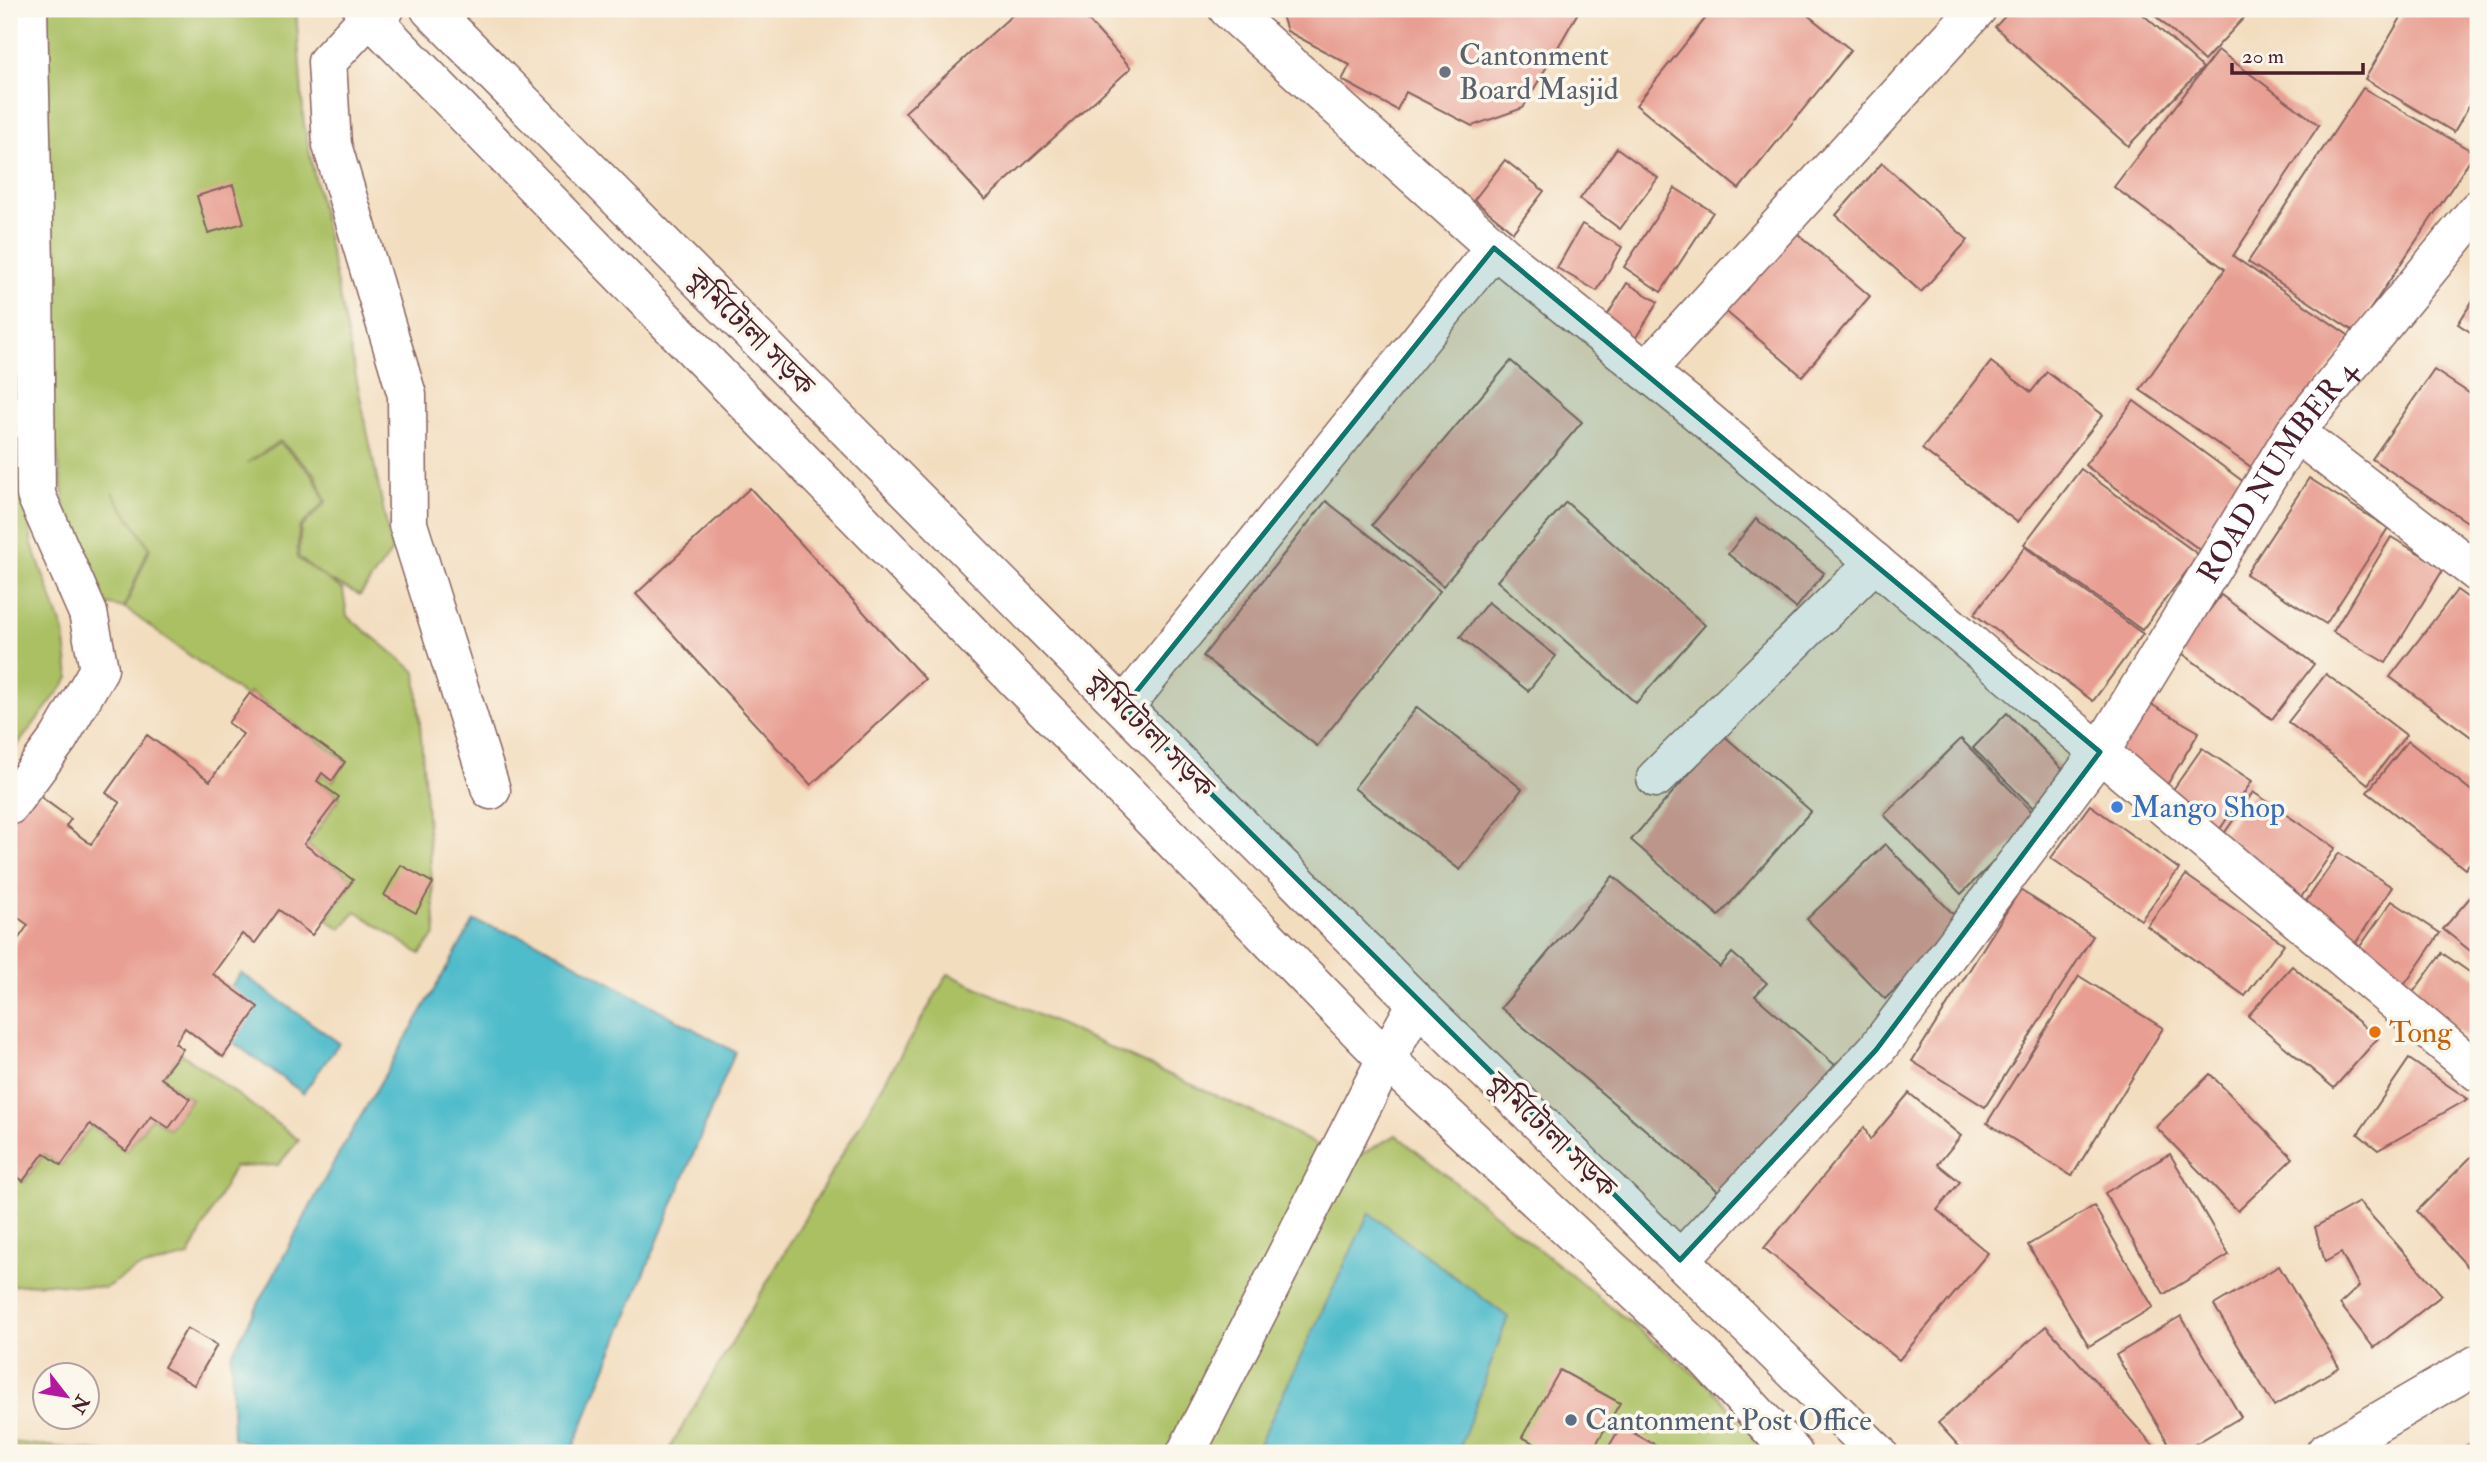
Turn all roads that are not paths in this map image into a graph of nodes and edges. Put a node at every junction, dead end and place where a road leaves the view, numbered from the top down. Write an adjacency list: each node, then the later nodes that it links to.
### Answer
1 (28, 9): 16 (street)
2 (430, 9): 12 (street, কুর্মিটোলা সড়ক)
3 (1228, 9): 7 (street)
4 (1977, 9): 8 (street)
5 (372, 11): 15 (street); 18 (street, কুর্মিটোলা সড়ক)
6 (2478, 209): 9 (street, ROAD NUMBER 4)
7 (1494, 248): 8 (street); 12 (street)
8 (1646, 371): 10 (street)
9 (2295, 432): 11 (street); 13 (street, ROAD NUMBER 4)
10 (1875, 562): 13 (street); 14 (street)
11 (2478, 573)
12 (1124, 707): 17 (street, কুর্মিটোলা সড়ক)
13 (2100, 752): 19 (street); 20 (street, ROAD NUMBER 4)
14 (1656, 778)
15 (491, 790)
16 (9, 806)
17 (1417, 1003): 18 (street); 20 (street, কুর্মিটোলা সড়ক)
18 (1386, 1059): 22 (street); 23 (street, কুর্মিটোলা সড়ক)
19 (2478, 1072)
20 (1680, 1260): 24 (street, কুর্মিটোলা সড়ক)
21 (2478, 1364): 25 (street)
22 (1185, 1453)
23 (1793, 1453)
24 (1878, 1453)
25 (2325, 1453)

